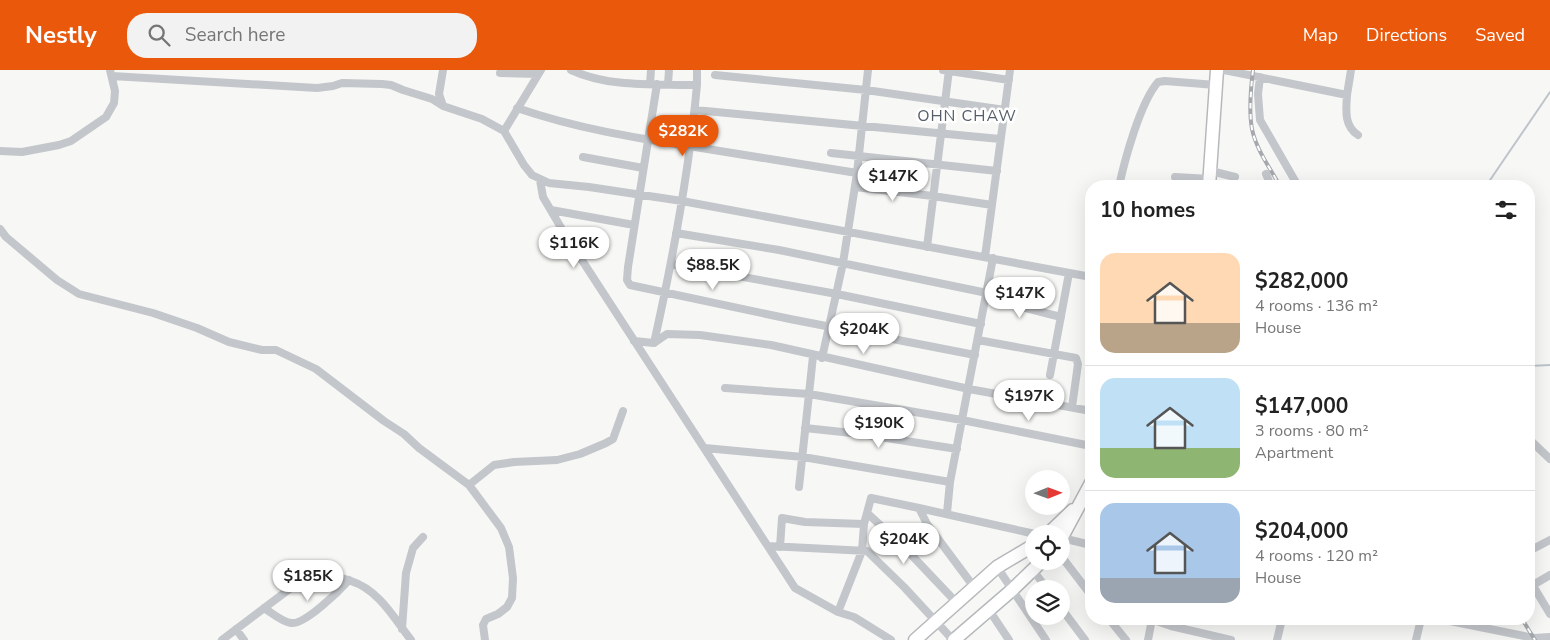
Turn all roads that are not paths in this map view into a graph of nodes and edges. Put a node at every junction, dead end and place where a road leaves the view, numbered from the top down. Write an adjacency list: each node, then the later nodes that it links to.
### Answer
1 (443, 70): 26 (street)
2 (571, 70): 20 (street)
3 (651, 70): 20 (street)
4 (669, 70): 21 (street)
5 (697, 70): 22 (street)
6 (868, 70): 24 (street)
7 (947, 70): 19 (street); 27 (street)
8 (1010, 70): 19 (street)
9 (1217, 70): 23 (highway)
10 (1224, 70): 17 (street)
11 (1275, 70): 18 (street)
12 (1351, 70): 25 (street)
13 (539, 72): 15 (street); 28 (street)
14 (111, 73): 26 (street); 38 (street)
15 (500, 73)
16 (715, 75): 24 (street)
17 (1260, 77): 18 (street); 53 (street)
18 (1272, 79): 25 (street)
19 (1009, 80): 30 (street)
20 (653, 84): 21 (street); 36 (street)
21 (668, 84): 22 (street)
22 (697, 85): 29 (street)
23 (1216, 85): 49 (highway); 51 (street)
24 (866, 90): 27 (street); 31 (street)
25 (1347, 95): 34 (street)
26 (435, 96): 32 (street)
27 (945, 102): 30 (street); 33 (street)
28 (517, 108): 32 (street); 36 (street)
29 (695, 110): 31 (street); 37 (street)
30 (1005, 110): 35 (street)
31 (863, 125): 33 (street); 41 (street)
32 (504, 130): 50 (street)
33 (940, 134): 35 (street); 42 (street)
34 (1358, 135)
35 (1000, 139): 44 (street)
36 (649, 140): 37 (street); 43 (street)
37 (691, 147): 45 (street); 57 (street)
38 (0, 151)
39 (831, 154): 41 (street)
40 (583, 157): 43 (street)
41 (859, 157): 42 (street); 45 (street)
42 (937, 165): 44 (street); 56 (street)
43 (643, 168): 55 (street)
44 (996, 171): 58 (street)
45 (857, 173): 54 (street)
46 (1266, 174): 52 (street)
47 (1175, 177): 49 (street)
48 (1235, 177): 49 (street)
49 (1210, 179)
50 (540, 180): 55 (street); 59 (street)
51 (1121, 180)
52 (1268, 180)
53 (1295, 180)
54 (855, 187): 56 (street); 63 (street)
55 (638, 195): 57 (street); 60 (street)
56 (933, 196): 58 (street); 64 (street)
57 (682, 201): 62 (street); 63 (street)
58 (992, 205): 65 (street)
59 (551, 210): 60 (street); 77 (street)
60 (634, 225): 70 (street)
61 (0, 229): 99 (street)
62 (676, 233): 66 (street); 67 (street)
63 (848, 233): 64 (street); 67 (street)
64 (927, 247): 65 (street)
65 (989, 257): 68 (street); 72 (street)
66 (670, 264): 70 (street); 71 (street)
67 (843, 264): 71 (street); 72 (street)
68 (1069, 273): 69 (street); 73 (street)
69 (1085, 276)
70 (665, 293): 75 (street); 78 (street)
71 (838, 294): 74 (street); 75 (street)
72 (986, 296): 73 (street); 74 (street)
73 (1061, 317): 79 (street)
74 (981, 324): 76 (street)
75 (829, 326): 81 (street); 82 (street)
76 (978, 340): 79 (street); 81 (street)
77 (634, 341): 78 (street); 94 (street)
78 (654, 343): 80 (street)
79 (1054, 355): 83 (street); 87 (street)
80 (813, 356): 82 (street); 86 (street)
81 (975, 356): 85 (street)
82 (822, 358): 85 (street)
83 (1050, 375)
84 (724, 388): 86 (street)
85 (969, 390): 87 (street); 90 (street)
86 (808, 394): 90 (street); 91 (street)
87 (1072, 407): 88 (street)
88 (1085, 410)
89 (623, 411): 99 (street)
90 (962, 420): 92 (street); 95 (street)
91 (805, 428): 95 (street); 96 (street)
92 (1085, 445)
93 (1535, 445): 97 (street)
94 (705, 448): 96 (street); 113 (street)
95 (957, 449): 98 (street)
96 (803, 456): 98 (street); 100 (street)
97 (1550, 460)
98 (950, 482): 104 (street)
99 (469, 485): 147 (street)
100 (799, 488)
101 (1083, 505): 106 (highway); 107 (highway)
102 (919, 508): 103 (street); 104 (street); 124 (street)
103 (867, 513): 105 (street); 128 (street)
104 (947, 513): 108 (street)
105 (864, 524): 114 (street); 117 (street)
106 (1059, 525)
107 (1070, 526)
108 (1025, 532)
109 (423, 537): 141 (street)
110 (1550, 540): 115 (street)
111 (1070, 541): 112 (street)
112 (1085, 544)
113 (768, 546): 114 (street); 131 (street)
114 (780, 546): 117 (street)
115 (1535, 548)
116 (1025, 550): 118 (highway)
117 (862, 551): 131 (street); 134 (street)
118 (997, 567): 124 (highway); 127 (street)
119 (1070, 568): 125 (street)
120 (1032, 570): 127 (highway)
121 (1550, 575): 123 (street)
122 (350, 580): 129 (street); 129 (street); 141 (street)
123 (1535, 581)
124 (974, 587): 128 (highway)
125 (1085, 587)
126 (1535, 589): 132 (street)
127 (1012, 590): 130 (highway); 152 (street)
128 (956, 602): 134 (highway)
129 (264, 608): 142 (street)
130 (989, 610): 150 (highway); 151 (street)
131 (838, 612): 148 (street)
132 (1550, 613)
133 (1070, 620): 153 (street)
134 (935, 622): 149 (highway); 150 (street)
135 (1114, 625): 154 (street)
136 (1150, 625): 155 (street)
137 (1174, 625): 156 (street)
138 (1281, 625): 157 (street)
139 (1420, 625): 158 (street)
140 (1470, 625): 143 (street)
141 (402, 628): 146 (street)
142 (236, 629): 144 (street); 145 (street)
143 (1550, 636)
144 (222, 640)
145 (244, 640)
146 (410, 640)
147 (485, 640)
148 (891, 640)
149 (915, 640)
150 (953, 640)
151 (1008, 640)
152 (1046, 640)
153 (1085, 640)
154 (1126, 640)
155 (1148, 640)
156 (1230, 640)
157 (1277, 640)
158 (1416, 640)

